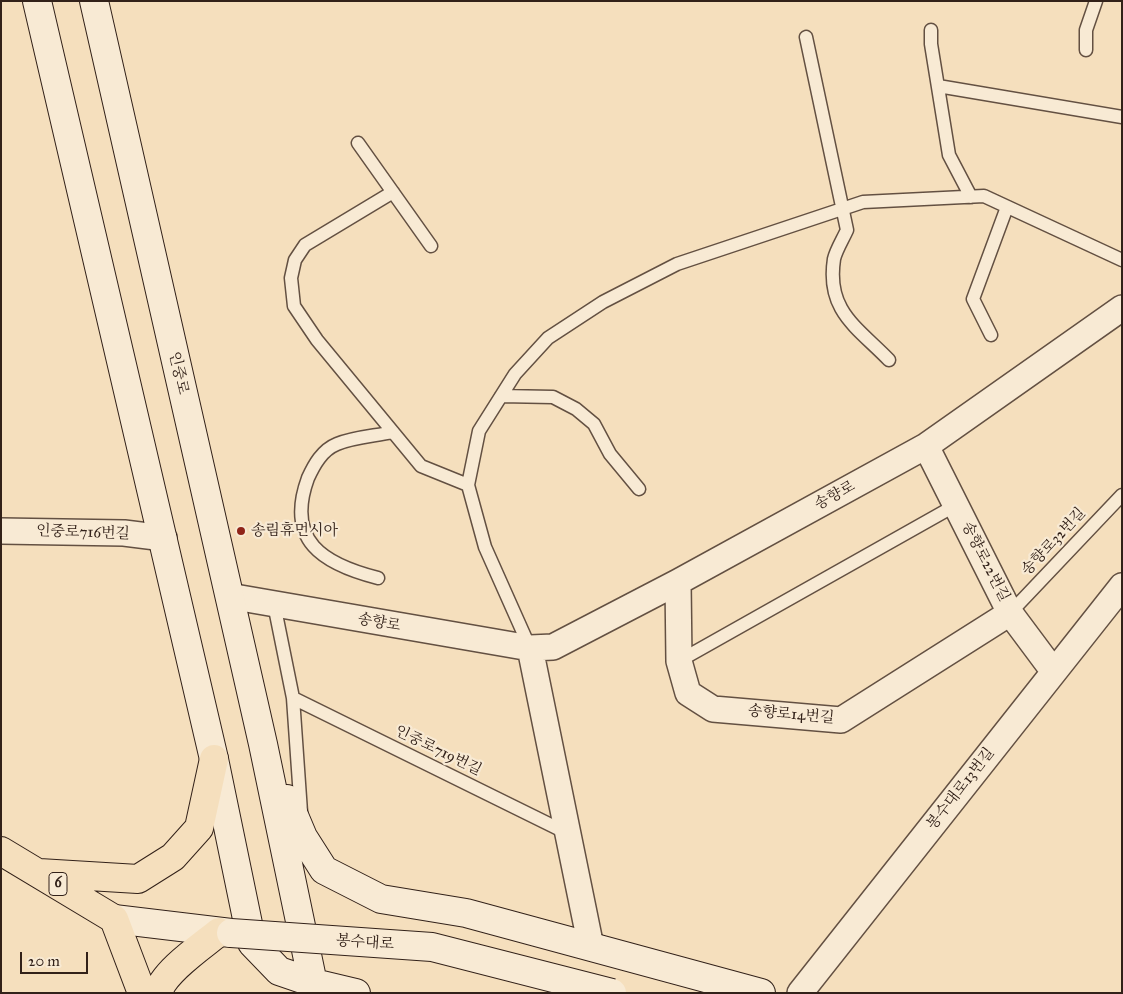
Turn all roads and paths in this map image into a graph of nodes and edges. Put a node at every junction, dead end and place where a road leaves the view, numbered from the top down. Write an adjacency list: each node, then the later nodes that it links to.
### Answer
1 (37, 1): 27 (main road)
2 (94, 1): 31 (main road, 인중로)
3 (1096, 1): 6 (lane)
4 (931, 30): 7 (lane)
5 (806, 38): 13 (lane)
6 (1086, 50)
7 (938, 86): 8 (lane); 11 (lane)
8 (1122, 117)
9 (358, 143): 10 (lane)
10 (393, 192): 14 (lane); 20 (lane)
11 (972, 197): 12 (lane); 13 (lane)
12 (1007, 207): 15 (lane); 17 (lane)
13 (842, 209): 18 (lane); 19 (lane)
14 (431, 246)
15 (1122, 260)
16 (1122, 308): 21 (street, 송향로)
17 (991, 334)
18 (889, 360)
19 (501, 396): 22 (lane); 23 (lane)
20 (393, 432): 22 (lane); 28 (lane)
21 (926, 446): 25 (street, 송향로22번길); 29 (street, 송향로)
22 (468, 485): 34 (lane)
23 (639, 489)
24 (1122, 495): 33 (lane, 송향로32번길)
25 (956, 505): 33 (street, 송향로22번길); 35 (lane)
26 (1, 531): 27 (street, 인중로716번길)
27 (164, 538): 39 (main road)
28 (378, 578)
29 (678, 582): 34 (street, 송향로); 35 (street, 송향로14번길)
30 (1122, 586): 36 (street, 봉수대로13번길)
31 (229, 596): 32 (street, 송향로); 38 (main road, 인중로)
32 (274, 604): 34 (street, 송향로); 37 (lane)
33 (1010, 613): 35 (street, 송향로14번길); 36 (street, 송향로22번길)
34 (530, 648): 40 (street)
35 (679, 661)
36 (1054, 672): 53 (street, 봉수대로13번길)
37 (293, 698): 40 (lane, 인중로719번길); 41 (lane)
38 (263, 744): 41 (main road); 47 (main road)
39 (214, 758): 43 (main road); 47 (main road)
40 (569, 834): 46 (street)
41 (303, 837): 46 (main road)
42 (1, 851): 43 (main road, 6)
43 (39, 872): 44 (main road, 6)
44 (114, 919): 45 (main road, 봉수대로); 48 (main road)
45 (225, 933): 49 (main road); 51 (main road, 봉수대로, bridge)
46 (591, 947): 52 (main road)
47 (314, 988): 50 (main road)
48 (142, 993)
49 (158, 993)
50 (356, 993)
51 (612, 993)
52 (761, 993)
53 (800, 993)

